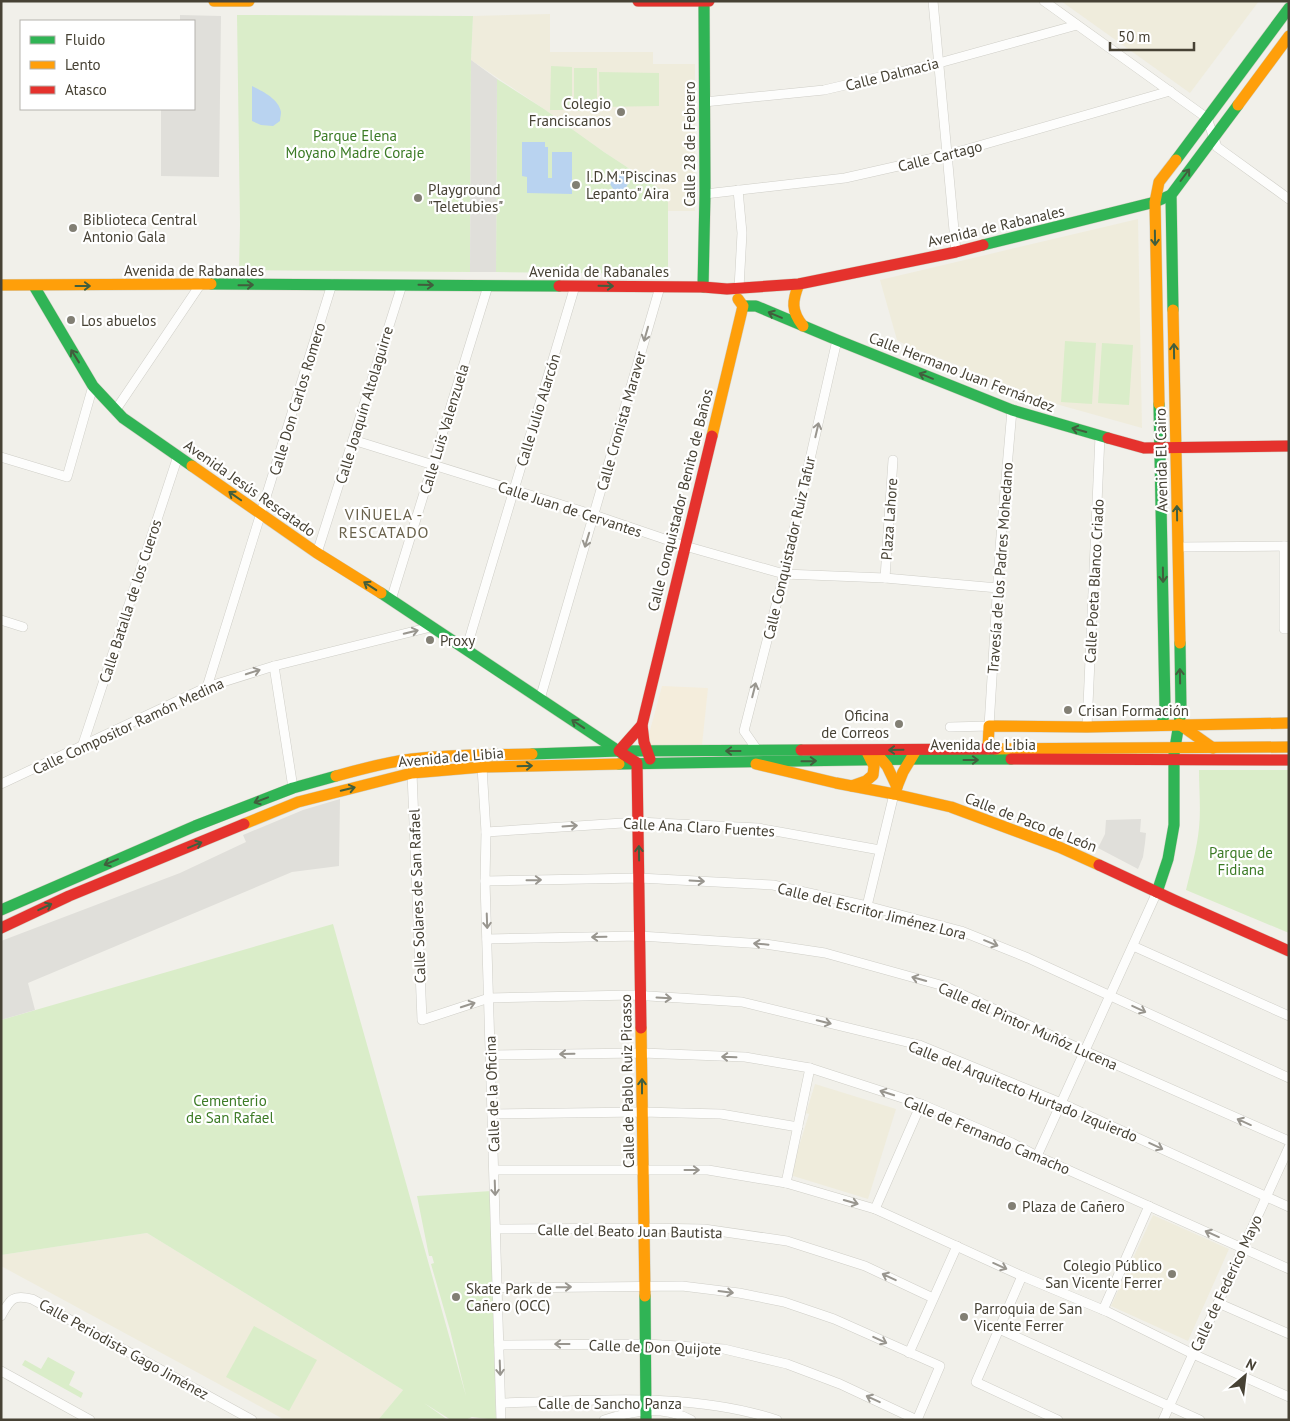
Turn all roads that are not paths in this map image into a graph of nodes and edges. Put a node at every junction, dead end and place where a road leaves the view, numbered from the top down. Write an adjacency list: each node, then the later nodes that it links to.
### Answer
1 (214, 1): 2 (main road)
2 (249, 1)
3 (638, 1): 7 (main road)
4 (709, 1): 7 (main road)
5 (933, 1): 11 (street)
6 (1044, 1): 9 (street)
7 (704, 2): 13 (main road, Calle 28 de Febrero)
8 (1289, 8): 14 (main road, Avenida El Cairo)
9 (1077, 25): 11 (street, Calle Dalmacia); 12 (street)
10 (1289, 36): 15 (main road)
11 (939, 63): 13 (street, Calle Dalmacia); 16 (street)
12 (1170, 91): 14 (street); 16 (street, Calle Cartago)
13 (704, 102): 18 (main road, Calle 28 de Febrero)
14 (1207, 118): 15 (street); 21 (main road, Avenida El Cairo)
15 (1214, 138): 19 (main road, one-way to 15); 20 (street)
16 (947, 155): 17 (street, Calle Cartago); 22 (street)
17 (738, 190): 18 (street, Calle Cartago); 33 (street)
18 (705, 194): 32 (main road, Calle 28 de Febrero)
19 (1171, 195): 21 (main road); 45 (main road, Avenida El Cairo, one-way to 19)
20 (1289, 199)
21 (1155, 202): 22 (main road, Avenida de Rabanales); 44 (main road, Avenida El Cairo, one-way to 44)
22 (956, 252): 24 (main road, Avenida de Rabanales)
23 (332, 284): 26 (main road, Avenida de Rabanales, one-way to 23); 27 (main road, Avenida de Rabanales); 51 (street, Calle Don Carlos Romero)
24 (799, 284): 33 (main road, Avenida de Rabanales); 36 (main road)
25 (1, 285): 28 (main road, Avenida de Rabanales)
26 (200, 285): 28 (main road, Avenida de Rabanales, one-way to 26); 40 (street)
27 (402, 285): 29 (main road, Avenida de Rabanales, one-way to 29); 42 (street, Calle Joaquín Altolaguirre)
28 (34, 286): 38 (main road, Avenida Jesús Rescatado, one-way to 28)
29 (488, 286): 30 (main road, Avenida de Rabanales); 49 (street, Calle Luis Valenzuela)
30 (575, 286): 31 (main road, Avenida de Rabanales, one-way to 31); 50 (street, Calle Julio Alarcón)
31 (660, 287): 32 (main road, Avenida de Rabanales); 52 (street, Calle Cronista Maraver, one-way to 52)
32 (704, 287): 34 (main road, Avenida de Rabanales)
33 (739, 288): 34 (main road, Avenida de Rabanales)
34 (727, 289): 35 (main road)
35 (743, 306): 36 (main road, Calle Hermano Juan Fernández, one-way to 35); 53 (main road, Calle Conquistador Benito de Baños)
36 (805, 328): 37 (main road, Calle Hermano Juan Fernández)
37 (837, 340): 39 (main road, Calle Hermano Juan Fernández, one-way to 37); 57 (street, Calle Conquistador Ruiz Tafur, one-way to 37)
38 (93, 386): 40 (main road, Avenida Jesús Rescatado); 47 (street)
39 (1012, 410): 41 (main road, Calle Hermano Juan Fernández, one-way to 39); 59 (street, Travesía de los Padres Mohedano)
40 (115, 411): 46 (main road, Avenida Jesús Rescatado)
41 (1100, 436): 44 (main road, Calle Hermano Juan Fernández); 75 (street, Calle Poeta Blanco Criado)
42 (353, 440): 49 (street, Calle Juan de Cervantes); 56 (street, Calle Joaquín Altolaguirre)
43 (1289, 446): 45 (main road, Calle Hermano Juan Fernández)
44 (1160, 448): 45 (main road, Calle Hermano Juan Fernández); 72 (main road, Avenida El Cairo, one-way to 72)
45 (1176, 448): 55 (main road, Avenida El Cairo, one-way to 45)
46 (178, 456): 51 (main road, Avenida Jesús Rescatado, one-way to 46); 76 (street, Calle Batalla de los Cueros)
47 (1, 457)
48 (892, 460): 58 (street, Plaza Lahore)
49 (432, 466): 50 (street, Calle Juan de Cervantes); 60 (street, Calle Luis Valenzuela)
50 (513, 490): 52 (street, Calle Juan de Cervantes); 65 (street, Calle Julio Alarcón)
51 (261, 514): 56 (main road, Avenida Jesús Rescatado); 67 (street, Calle Don Carlos Romero)
52 (594, 515): 53 (street, Calle Juan de Cervantes); 68 (street, Calle Cronista Maraver, one-way to 68)
53 (685, 546): 57 (street, Calle Juan de Cervantes); 71 (main road, Calle Conquistador Benito de Baños)
54 (1287, 546): 55 (street); 64 (street)
55 (1178, 547): 70 (main road, Avenida El Cairo, one-way to 55)
56 (317, 553): 60 (main road, Avenida Jesús Rescatado, one-way to 56)
57 (784, 574): 58 (street, Calle Juan de Cervantes); 81 (street, Calle Conquistador Ruiz Tafur, one-way to 57)
58 (885, 578): 59 (street, Calle Juan de Cervantes)
59 (998, 588): 73 (street, Travesía de los Padres Mohedano)
60 (391, 600): 63 (main road, Avenida Jesús Rescatado)
61 (1, 620): 62 (street)
62 (23, 627)
63 (431, 627): 65 (main road, Avenida Jesús Rescatado); 66 (street, Calle Compositor Ramón Medina, one-way to 63)
64 (1287, 629)
65 (466, 650): 68 (main road, Avenida Jesús Rescatado)
66 (274, 666): 67 (street, Calle Compositor Ramón Medina, one-way to 66); 95 (street)
67 (207, 687): 76 (street, Calle Compositor Ramón Medina)
68 (540, 699): 82 (main road, Avenida Jesús Rescatado, one-way to 68)
69 (1289, 723): 70 (main road, Avenida de Libia)
70 (1179, 724): 72 (main road, Avenida de Libia); 78 (main road); 85 (main road)
71 (642, 725): 80 (main road, Calle Conquistador Benito de Baños); 82 (main road, Calle Conquistador Benito de Baños)
72 (1162, 725): 75 (main road, Avenida de Libia)
73 (989, 726): 74 (street, Avenida de Libia); 75 (main road, Avenida de Libia); 79 (main road, Avenida de Libia)
74 (950, 727)
75 (1087, 727): 84 (main road)
76 (82, 747): 93 (street, Calle Compositor Ramón Medina)
77 (1289, 747): 78 (main road, Avenida de Libia)
78 (1213, 748): 85 (main road, Avenida de Libia)
79 (988, 750): 83 (main road, Avenida de Libia); 84 (main road, Avenida de Libia)
80 (647, 751): 81 (main road, Avenida de Libia, one-way to 80); 82 (main road, Avenida de Libia); 90 (main road, Calle Conquistador Benito de Baños)
81 (758, 751): 86 (main road, Avenida de Libia)
82 (619, 752): 89 (main road); 95 (main road, Avenida de Libia)
83 (913, 754): 84 (main road, Avenida de Libia, one-way to 84); 86 (main road, Avenida de Libia); 96 (main road)
84 (1085, 754): 85 (main road, Avenida de Libia)
85 (1174, 754): 87 (main road, Avenida de Libia); 102 (main road)
86 (873, 755): 88 (main road, Avenida de Libia, one-way to 86); 94 (main road); 96 (main road)
87 (1289, 760)
88 (749, 762): 90 (main road, Avenida de Libia); 94 (main road, Calle de Paco de León)
89 (638, 763): 90 (main road, Avenida de Libia); 91 (main road, Avenida de Libia, one-way to 89); 97 (main road, Calle de Pablo Ruiz Picasso)
90 (652, 763)
91 (482, 767): 92 (main road, Avenida de Libia); 98 (street, Calle de la Oficina)
92 (412, 773): 105 (main road, Avenida de Libia, one-way to 92); 114 (street, Calle Solares de San Rafael)
93 (1, 784)
94 (852, 786): 96 (main road, Calle de Paco de León)
95 (293, 788): 104 (main road, Avenida de Libia, one-way to 104)
96 (896, 790): 99 (street); 102 (main road, Calle de Paco de León)
97 (638, 822): 98 (street, Calle Ana Claro Fuentes, one-way to 97); 99 (street, Calle Ana Claro Fuentes); 100 (main road, Calle de Pablo Ruiz Picasso, one-way to 97)
98 (486, 832): 101 (street, Calle de la Oficina)
99 (880, 850): 103 (street)
100 (639, 878): 101 (street, Calle del Escritor Jiménez Lora, one-way to 100); 103 (street, Calle del Escritor Jiménez Lora, one-way to 103); 106 (main road, Calle de Pablo Ruiz Picasso)
101 (485, 881): 107 (street, Calle de la Oficina, one-way to 107)
102 (1157, 892): 108 (street); 109 (main road, Calle de Paco de León)
103 (867, 906): 111 (street, Calle del Escritor Jiménez Lora, one-way to 111)
104 (1, 910)
105 (1, 928)
106 (640, 936): 107 (street, Calle del Pintor Muñóz Lucena, one-way to 107); 110 (main road, Calle de Pablo Ruiz Picasso); 115 (street, Calle del Pintor Muñóz Lucena, one-way to 106)
107 (487, 939): 112 (street, Calle de la Oficina)
108 (1133, 946): 111 (street); 113 (street)
109 (1289, 951)
110 (641, 996): 112 (street, Calle del Arquitecto Hurtado Izquierdo); 116 (main road, Calle de Pablo Ruiz Picasso); 120 (street, Calle del Arquitecto Hurtado Izquierdo, one-way to 120)
111 (1110, 996): 115 (street); 119 (street, Calle del Escritor Jiménez Lora, one-way to 119)
112 (489, 998): 114 (street, Calle del Arquitecto Hurtado Izquierdo, one-way to 112); 117 (street, Calle de la Oficina)
113 (1289, 1016)
114 (422, 1020)
115 (1085, 1051): 120 (street); 125 (street, Calle del Pintor Muñóz Lucena, one-way to 115)
116 (642, 1053): 117 (street, Calle de Fernando Camacho, one-way to 117); 118 (street, Calle de Fernando Camacho, one-way to 116); 122 (main road, Calle de Pablo Ruiz Picasso, one-way to 116)
117 (490, 1055): 123 (street, Calle de la Oficina)
118 (810, 1068): 121 (street, Calle de Fernando Camacho, one-way to 118); 124 (street)
119 (1289, 1078)
120 (1061, 1103): 127 (street); 131 (street, Calle del Arquitecto Hurtado Izquierdo, one-way to 131)
121 (921, 1104): 127 (street, Calle de Fernando Camacho); 134 (street)
122 (642, 1112): 123 (street); 124 (street); 129 (main road, Calle de Pablo Ruiz Picasso)
123 (492, 1114): 128 (street, Calle de la Oficina)
124 (798, 1127): 130 (street)
125 (1289, 1141)
126 (1289, 1147): 131 (street, Calle de Federico Mayo)
127 (1037, 1156): 132 (street, Calle de Fernando Camacho)
128 (494, 1170): 129 (street); 136 (street, Calle de la Oficina, one-way to 136)
129 (643, 1170): 130 (street, one-way to 130); 135 (main road, Calle de Pablo Ruiz Picasso)
130 (786, 1183): 134 (street, one-way to 134)
131 (1266, 1197): 133 (street, Calle del Arquitecto Hurtado Izquierdo); 138 (street, Calle de Federico Mayo)
132 (1149, 1206): 138 (street, Calle de Fernando Camacho, one-way to 132); 145 (street)
133 (1289, 1207)
134 (875, 1209): 137 (street)
135 (645, 1228): 136 (street, Calle del Beato Juan Bautista); 141 (main road, Calle de Pablo Ruiz Picasso); 143 (street, Calle del Beato Juan Bautista, one-way to 135)
136 (496, 1229): 142 (street, Calle de la Oficina)
137 (957, 1246): 140 (street, one-way to 140); 143 (street)
138 (1242, 1248): 139 (street, Calle de Fernando Camacho); 144 (street, Calle de Federico Mayo)
139 (1289, 1269)
140 (1022, 1276): 145 (street); 147 (street)
141 (645, 1286): 142 (street, one-way to 141); 149 (main road, Calle de Pablo Ruiz Picasso); 151 (street, one-way to 151)
142 (498, 1288): 150 (street, Calle de la Oficina)
143 (933, 1298): 151 (street)
144 (1218, 1302): 148 (street); 152 (street, Calle de Federico Mayo)
145 (1103, 1310): 152 (street)
146 (1, 1316): 159 (street, Calle Periodista Gago Jiménez)
147 (999, 1329): 156 (street); 165 (street)
148 (1289, 1334)
149 (646, 1344): 150 (street, Calle de Don Quijote, one-way to 150); 157 (main road, Calle de Pablo Ruiz Picasso); 164 (street, Calle de Don Quijote, one-way to 149)
150 (499, 1345): 155 (street, Calle de la Oficina, one-way to 155)
151 (909, 1353): 164 (street)
152 (1193, 1354): 154 (street); 156 (street, Calle de Federico Mayo)
153 (1, 1371): 158 (street)
154 (1289, 1397)
155 (501, 1403): 157 (street, Calle de Sancho Panza); 160 (street, Calle de la Oficina)
156 (1170, 1406): 166 (street, Calle de Federico Mayo); 167 (street)
157 (646, 1410): 161 (street); 162 (street); 163 (street, Calle de Sancho Panza)
158 (90, 1420)
159 (252, 1420)
160 (501, 1420)
161 (604, 1420)
162 (691, 1420)
163 (777, 1420)
164 (917, 1420)
165 (1058, 1420)
166 (1163, 1420)
167 (1200, 1420)

